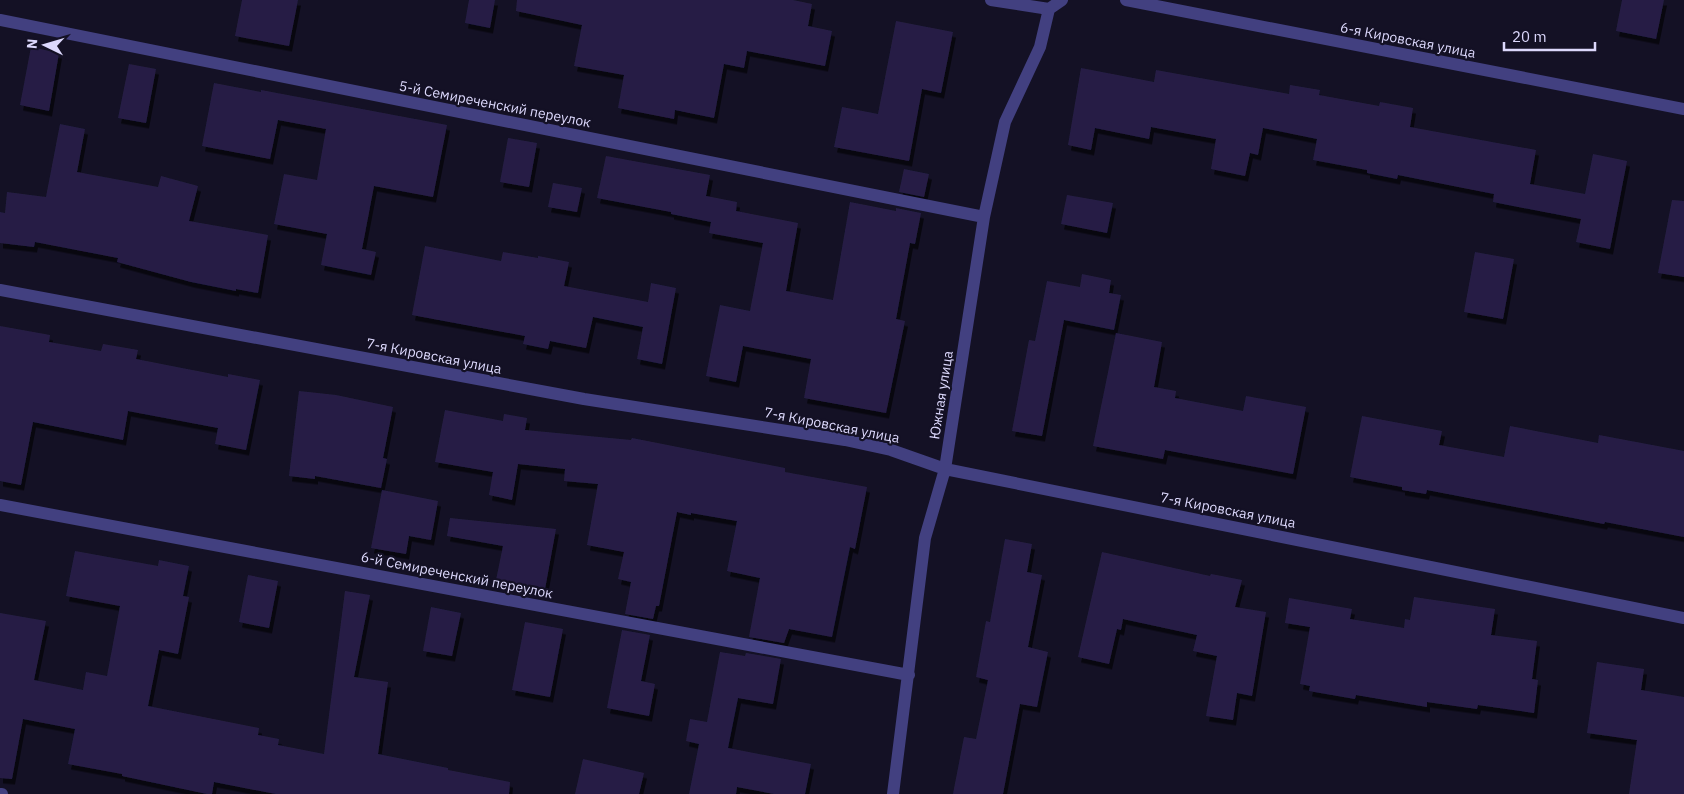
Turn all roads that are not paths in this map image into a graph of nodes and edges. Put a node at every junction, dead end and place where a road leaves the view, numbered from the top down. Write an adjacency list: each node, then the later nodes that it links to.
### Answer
1 (991, 0): 4 (street)
2 (1062, 0): 4 (street)
3 (1126, 0): 6 (street, 6-я Кировская улица)
4 (1049, 9): 7 (street, Южная улица)
5 (0, 20): 7 (street, 5-й Семиреченский переулок)
6 (1684, 109)
7 (984, 217): 9 (street, Южная улица)
8 (0, 290): 9 (street, 7-я Кировская улица)
9 (945, 468): 11 (street, 7-я Кировская улица); 12 (street, Южная улица)
10 (0, 505): 12 (street, 6-й Семиреченский переулок)
11 (1684, 618)
12 (909, 675): 13 (street, Южная улица)
13 (893, 794)

